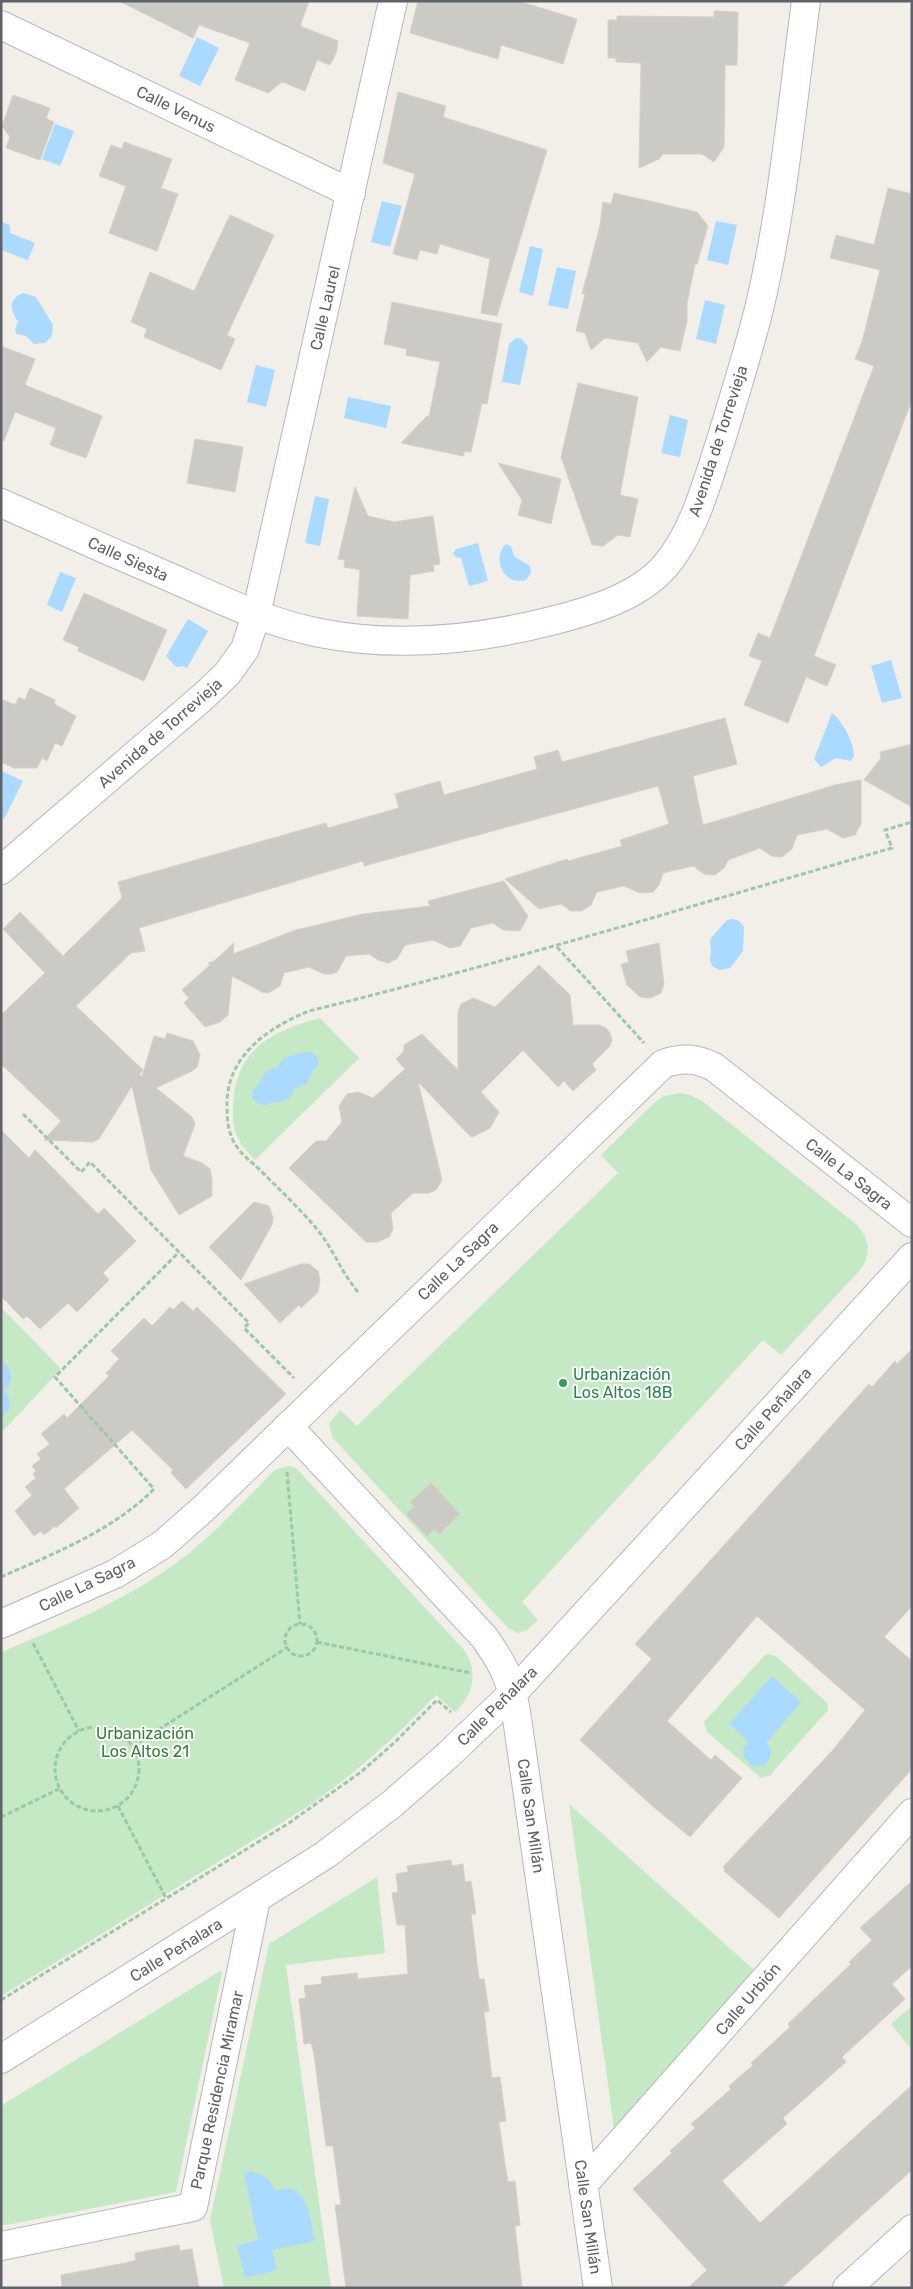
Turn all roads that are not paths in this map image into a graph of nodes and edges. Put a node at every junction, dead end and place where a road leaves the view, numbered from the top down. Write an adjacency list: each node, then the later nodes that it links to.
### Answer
1 (393, 1): 4 (street, Calle Laurel)
2 (806, 1): 6 (street, Avenida de Torrevieja)
3 (1, 25): 4 (street, Calle Venus)
4 (351, 193): 6 (street, Calle Laurel)
5 (1, 504): 6 (street, Calle Siesta)
6 (256, 615): 7 (street, Avenida de Torrevieja)
7 (1, 870)
8 (912, 1224): 10 (street, Calle La Sagra)
9 (912, 1257): 12 (street, Calle Peñalara)
10 (288, 1426): 11 (street, Calle La Sagra); 12 (street, Calle San Millán)
11 (1, 1624)
12 (513, 1693): 14 (street, Calle Peñalara); 16 (street, Calle San Millán)
13 (912, 1813): 16 (street, Calle Urbión)
14 (256, 1899): 15 (street, Calle Peñalara); 18 (street, Parque Residencia Miramar)
15 (1, 2059)
16 (584, 2185): 19 (street, Calle San Millán)
17 (912, 2229): 20 (street)
18 (1, 2246)
19 (598, 2288)
20 (847, 2288)

